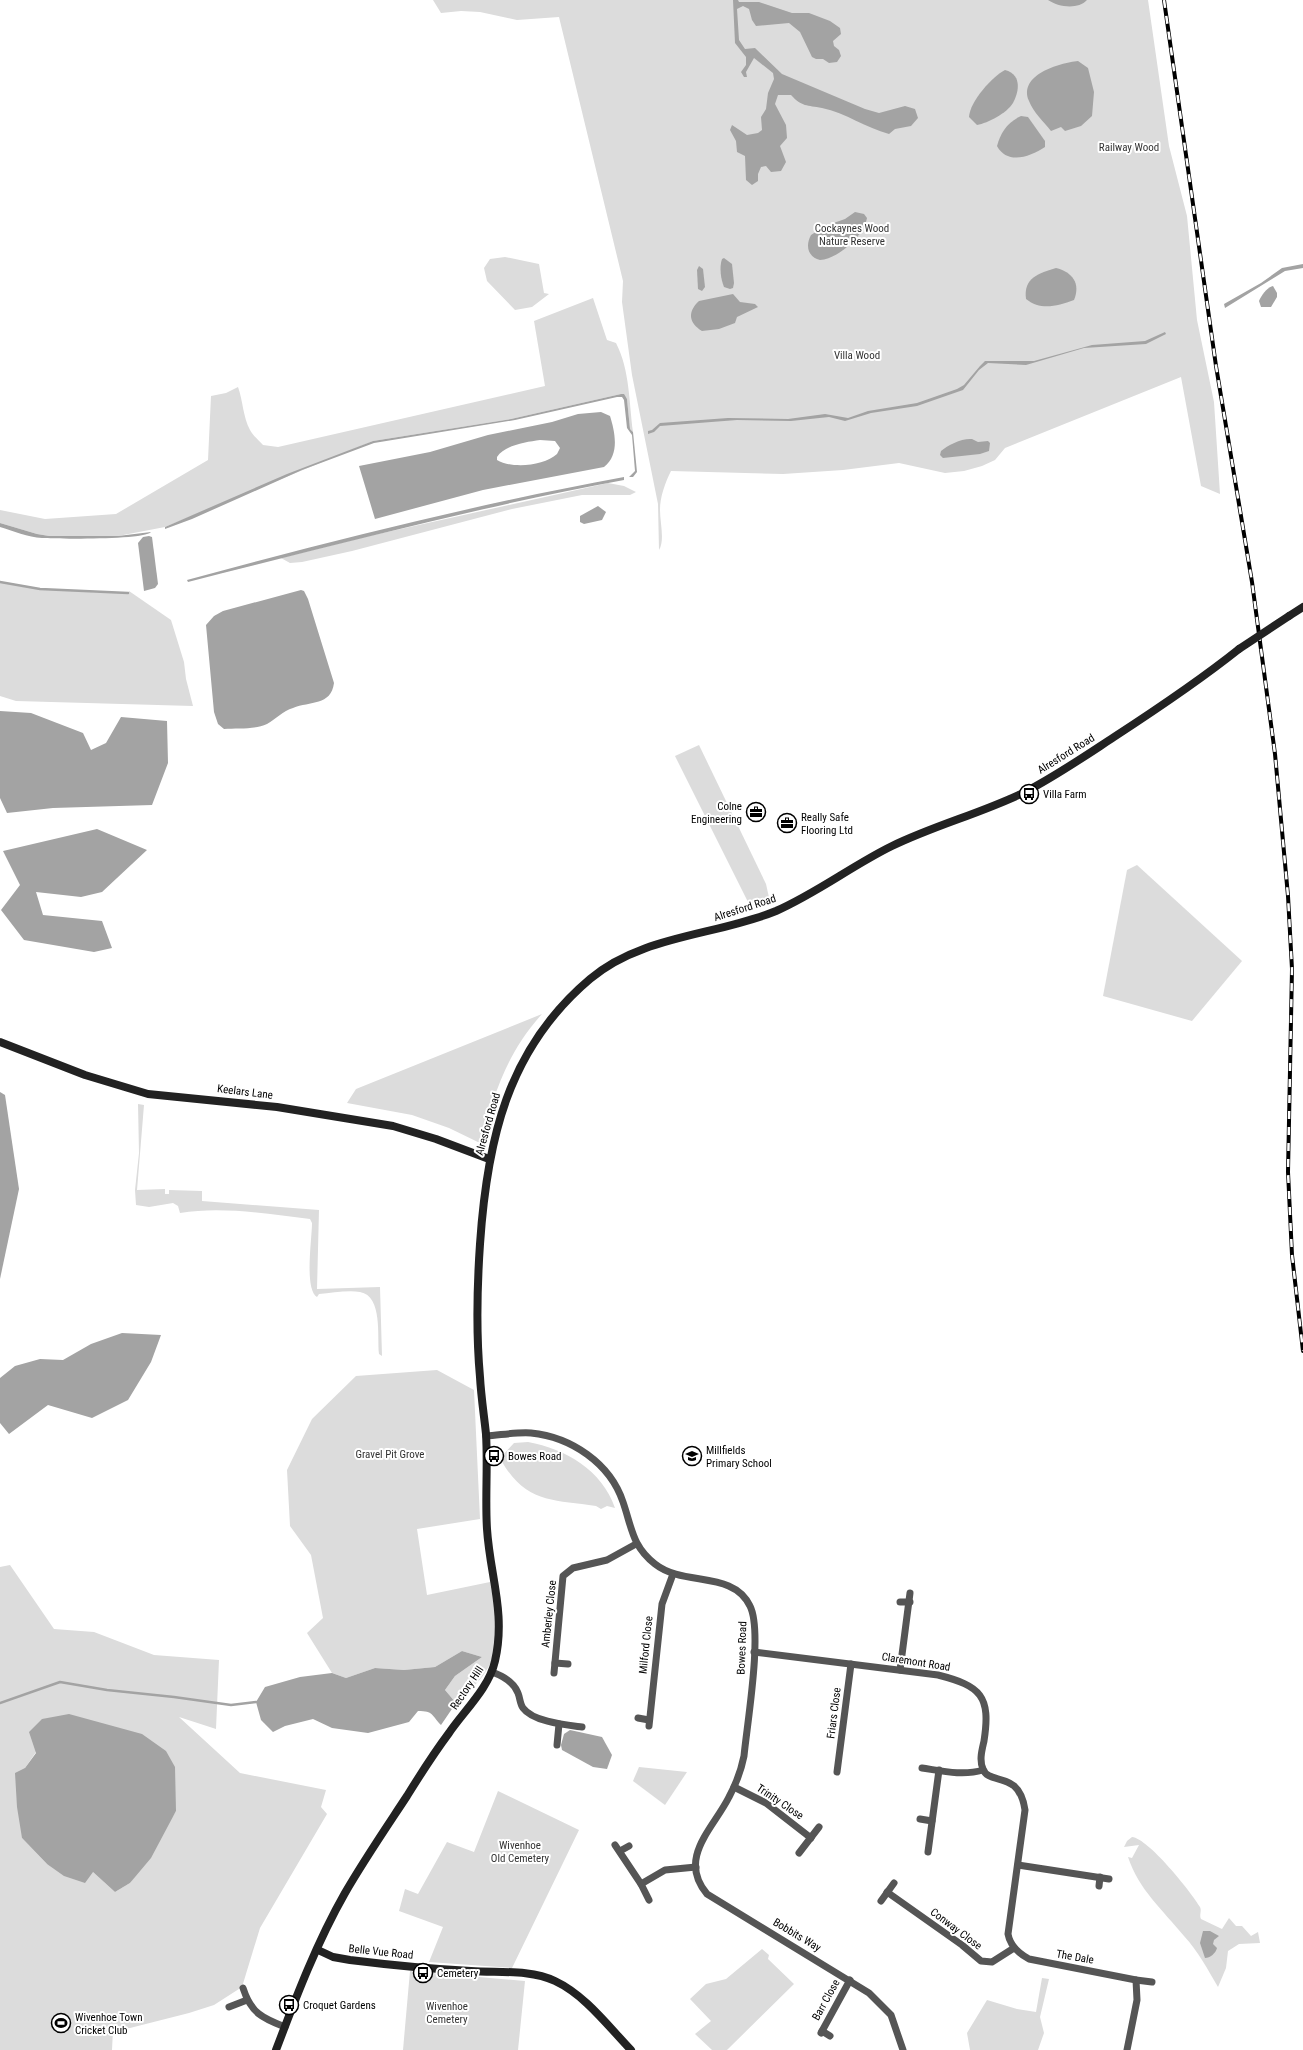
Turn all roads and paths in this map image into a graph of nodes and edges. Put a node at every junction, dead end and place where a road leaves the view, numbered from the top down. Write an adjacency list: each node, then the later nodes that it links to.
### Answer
1 (1303, 607): 3 (street, Alresford Road, bridge)
2 (0, 1042): 3 (street, Keelars Lane)
3 (489, 1159): 4 (street, Alresford Road)
4 (480, 1376): 5 (street, Rectory Hill)
5 (486, 1436): 6 (street, Bowes Road); 16 (street, Rectory Hill)
6 (636, 1544): 7 (street, Bowes Road); 12 (street, Amberley Close)
7 (673, 1574): 11 (street, Bowes Road); 18 (street, Milford Close)
8 (910, 1593): 10 (street)
9 (900, 1602): 10 (street)
10 (910, 1602): 15 (street)
11 (754, 1652): 14 (street, Claremont Road); 26 (street, Bowes Road)
12 (554, 1663): 13 (street, Amberley Close); 17 (street, Amberley Close)
13 (568, 1664)
14 (851, 1664): 15 (street, Claremont Road); 22 (street, Friars Close)
15 (900, 1670): 25 (street, Claremont Road)
16 (492, 1672): 19 (street); 48 (street, Rectory Hill)
17 (554, 1674)
18 (638, 1718)
19 (559, 1724): 20 (street); 21 (street)
20 (582, 1727)
21 (556, 1745)
22 (840, 1768)
23 (922, 1768): 24 (street)
24 (939, 1770): 25 (street); 28 (street)
25 (983, 1770): 37 (street)
26 (734, 1787): 30 (street, Bowes Road); 31 (street, Trinity Close)
27 (920, 1820): 28 (street)
28 (932, 1821): 35 (street)
29 (819, 1826): 31 (street)
30 (703, 1837): 38 (street, Bobbits Way)
31 (811, 1838): 36 (street)
32 (615, 1845): 34 (street)
33 (628, 1846): 34 (street)
34 (620, 1852): 42 (street)
35 (928, 1852)
36 (799, 1853)
37 (1018, 1865): 39 (street); 47 (street)
38 (696, 1867): 42 (street); 49 (street, Bobbits Way)
39 (1100, 1877): 40 (street); 43 (street)
40 (1109, 1879)
41 (894, 1883): 44 (street)
42 (641, 1884): 45 (street)
43 (1099, 1886)
44 (887, 1892): 46 (street); 47 (street, Conway Close)
45 (649, 1900)
46 (881, 1902)
47 (1014, 1948): 50 (street, The Dale)
48 (318, 1950): 55 (street, Rectory Hill); 58 (street, Belle Vue Road)
49 (850, 1980): 56 (street, Barr Close); 59 (street, Bobbits Way)
50 (1136, 1980): 51 (street, The Dale); 60 (street)
51 (1152, 1982)
52 (242, 1988): 53 (street)
53 (247, 2000): 54 (street); 55 (street)
54 (229, 2007)
55 (285, 2027): 57 (street, Rectory Hill)
56 (830, 2036)
57 (276, 2050)
58 (631, 2050)
59 (903, 2050)
60 (1127, 2050)

